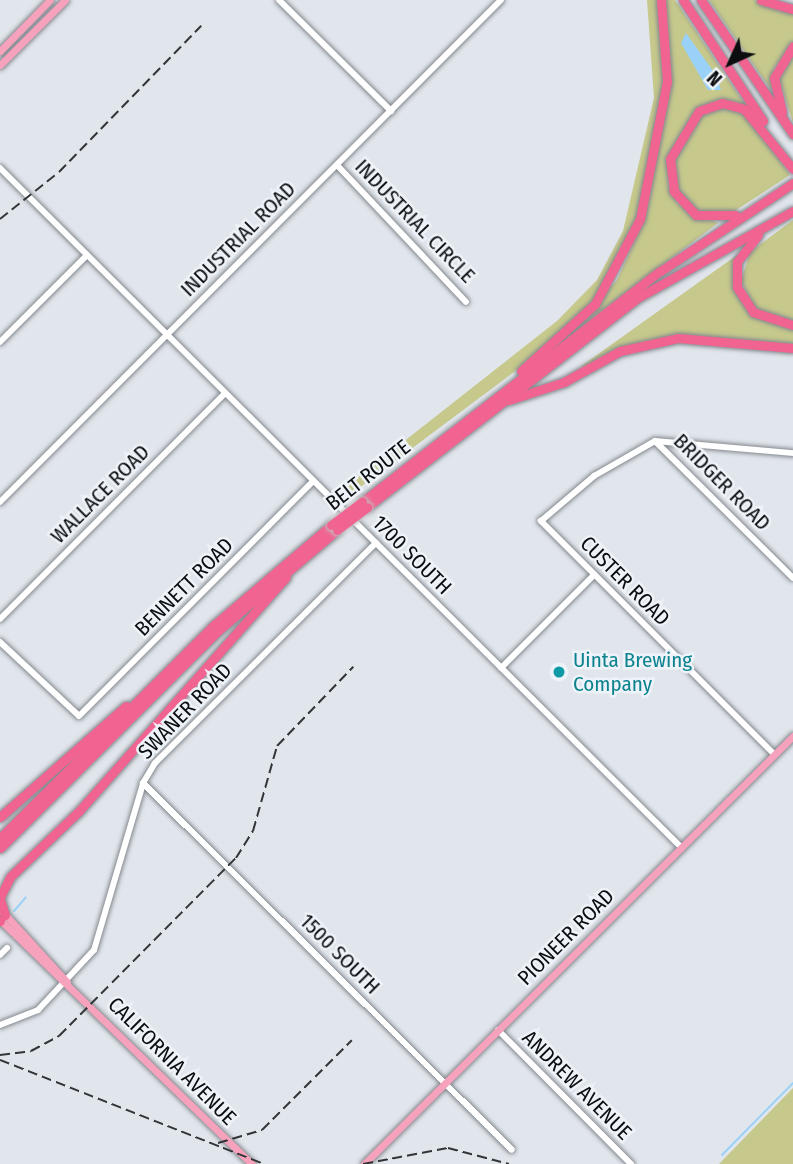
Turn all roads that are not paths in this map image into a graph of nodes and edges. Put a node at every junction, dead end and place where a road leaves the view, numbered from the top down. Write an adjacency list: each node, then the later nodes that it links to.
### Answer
1 (51, 0): 13 (main road)
2 (65, 0): 14 (main road)
3 (279, 0): 10 (street)
4 (294, 0): 10 (street)
5 (501, 0): 15 (street, INDUSTRIAL ROAD)
6 (660, 0): 32 (highway)
7 (683, 0): 19 (highway)
8 (701, 0): 16 (highway)
9 (761, 0): 11 (highway)
10 (286, 7): 15 (street)
11 (793, 9)
12 (793, 46): 16 (highway)
13 (0, 51)
14 (0, 65)
15 (391, 111): 17 (street, INDUSTRIAL ROAD)
16 (790, 130)
17 (337, 165): 25 (street, INDUSTRIAL CIRCLE); 27 (street, INDUSTRIAL ROAD)
18 (0, 168): 24 (street, 1700 SOUTH)
19 (793, 168): 21 (highway)
20 (793, 183): 21 (highway, BELT ROUTE)
21 (765, 200): 32 (highway, BELT ROUTE)
22 (793, 211): 23 (highway, BELT ROUTE)
23 (762, 230): 26 (highway); 31 (highway, BELT ROUTE)
24 (87, 255): 27 (street, 1700 SOUTH); 28 (street)
25 (466, 302)
26 (793, 325)
27 (167, 335): 30 (street, 1700 SOUTH); 36 (street, INDUSTRIAL ROAD)
28 (0, 342)
29 (793, 348): 31 (highway)
30 (225, 393): 35 (street, 1700 SOUTH); 43 (street, WALLACE ROAD)
31 (501, 402): 37 (highway, BELT ROUTE)
32 (469, 419): 37 (highway, BELT ROUTE)
33 (655, 441): 34 (street); 41 (street, CUSTER ROAD); 42 (street, BRIDGER ROAD)
34 (793, 453)
35 (313, 481): 39 (street, 1700 SOUTH); 44 (street, BENNETT ROAD)
36 (0, 502)
37 (364, 505): 38 (highway, BELT ROUTE, bridge)
38 (334, 528): 40 (highway, BELT ROUTE); 46 (highway, BELT ROUTE)
39 (376, 543): 45 (street, 1700 SOUTH); 49 (street, SWANER ROAD)
40 (305, 555): 53 (highway, BELT ROUTE); 54 (highway)
41 (594, 575): 45 (street); 48 (street, CUSTER ROAD)
42 (793, 578)
43 (0, 619)
44 (0, 642)
45 (501, 668): 52 (street, 1700 SOUTH)
46 (162, 676): 50 (highway); 51 (highway, BELT ROUTE)
47 (793, 736): 48 (main road, PIONEER ROAD)
48 (774, 754): 52 (main road, PIONEER ROAD)
49 (143, 783): 60 (street, SWANER ROAD); 63 (street, 1500 SOUTH)
50 (0, 817)
51 (0, 838)
52 (681, 847): 62 (main road, PIONEER ROAD)
53 (0, 848)
54 (10, 877): 55 (highway); 56 (highway)
55 (0, 881)
56 (0, 898): 57 (highway)
57 (1, 917): 60 (main road, CALIFORNIA AVENUE)
58 (7, 948): 59 (street)
59 (0, 956)
60 (67, 982): 61 (street, SWANER ROAD); 65 (main road, CALIFORNIA AVENUE)
61 (0, 1025)
62 (498, 1030): 63 (main road, PIONEER ROAD); 67 (street, ANDREW AVENUE)
63 (444, 1084): 64 (street, 1500 SOUTH); 66 (main road, PIONEER ROAD)
64 (512, 1150)
65 (252, 1164)
66 (364, 1164)
67 (631, 1164)

